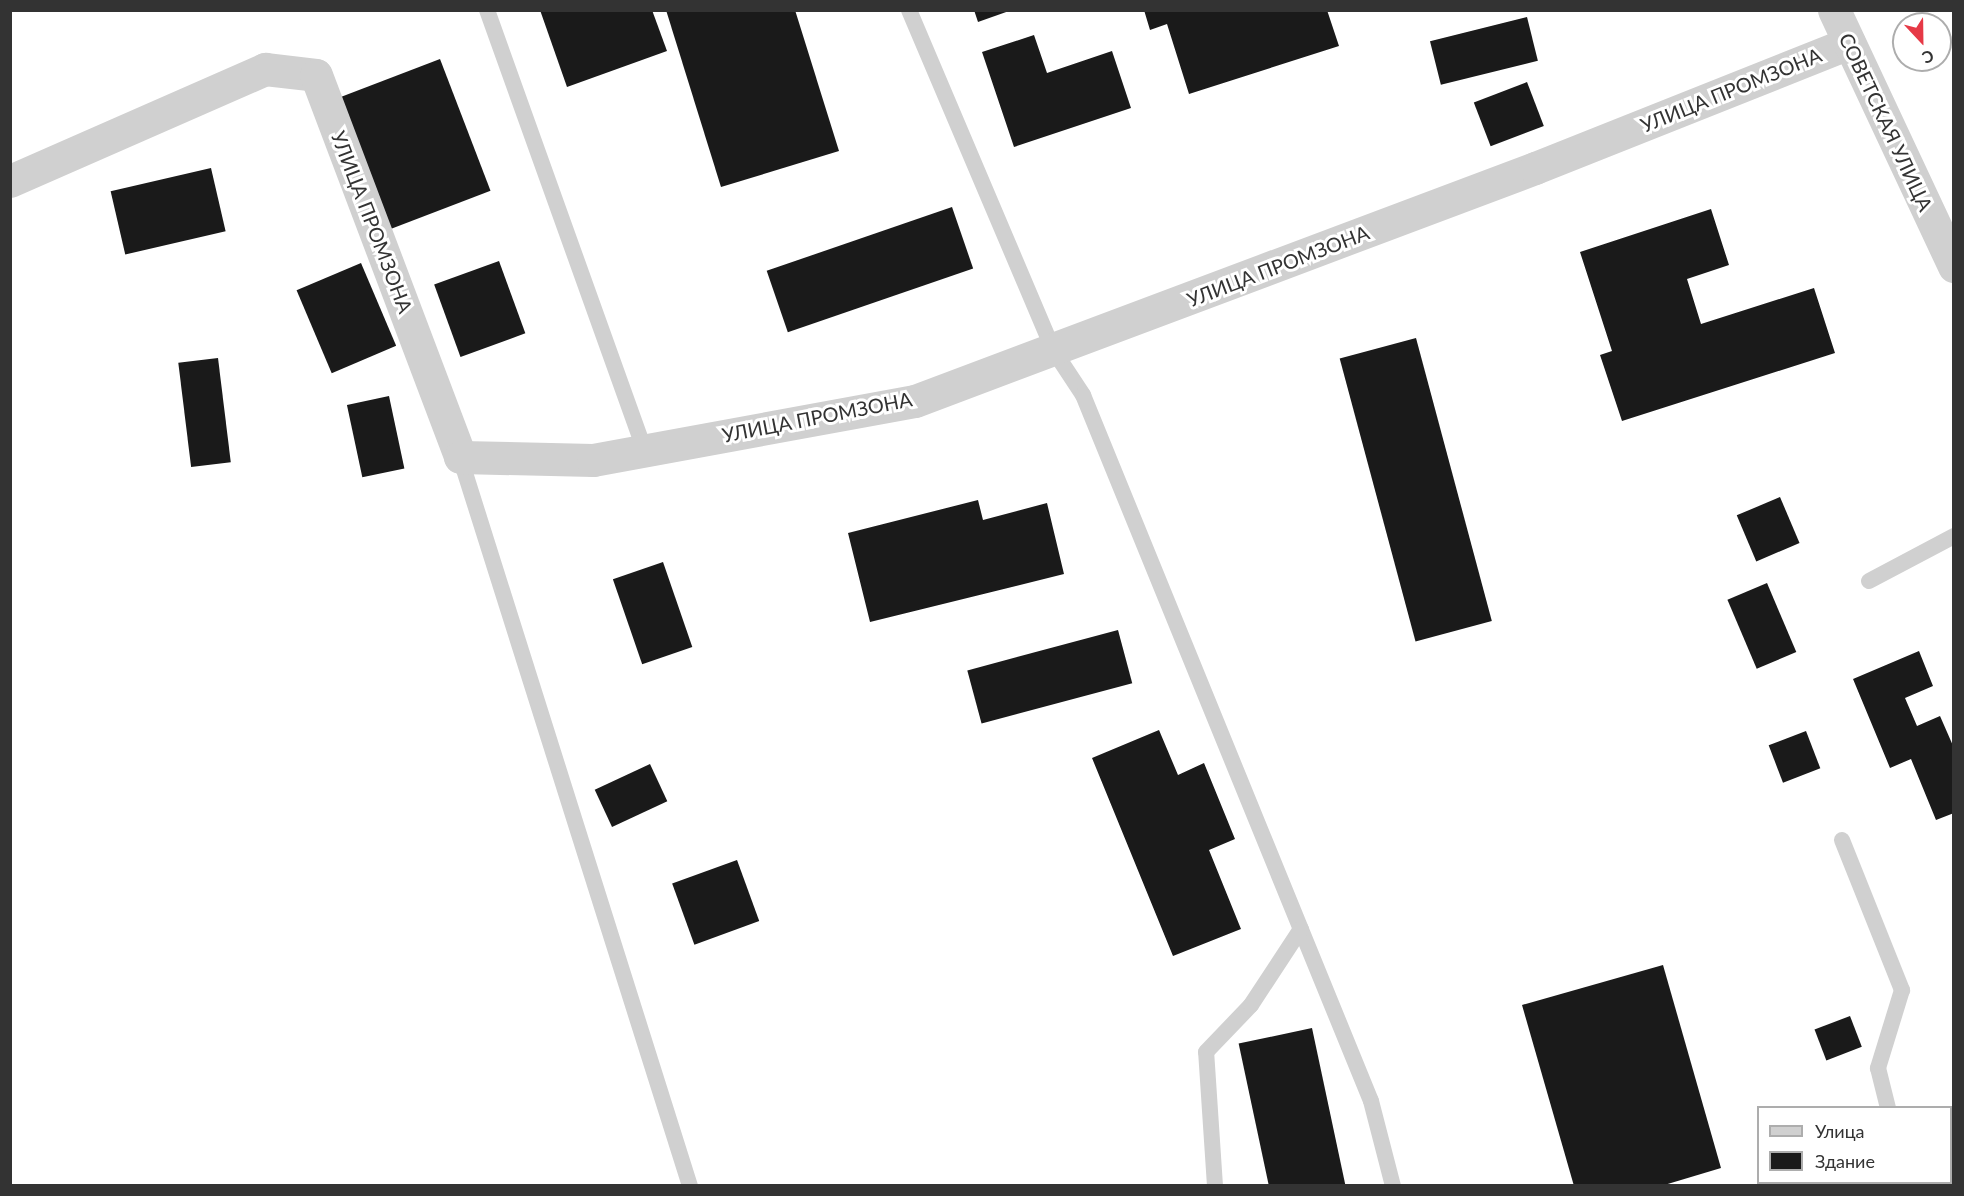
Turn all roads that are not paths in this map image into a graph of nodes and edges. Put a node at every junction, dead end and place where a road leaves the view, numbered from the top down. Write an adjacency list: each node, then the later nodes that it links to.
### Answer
1 (487, 10): 8 (lane)
2 (909, 10): 7 (lane)
3 (1834, 10): 4 (street, СОВЕТСКАЯ УЛИЦА)
4 (1849, 43): 6 (street, СОВЕТСКАЯ УЛИЦА); 7 (street, УЛИЦА ПРОМЗОНА)
5 (10, 181): 9 (street, УЛИЦА ПРОМЗОНА)
6 (1953, 266)
7 (1054, 351): 8 (street, УЛИЦА ПРОМЗОНА); 13 (lane)
8 (644, 449): 9 (street, УЛИЦА ПРОМЗОНА)
9 (460, 457): 15 (lane)
10 (1953, 537): 11 (lane)
11 (1869, 581)
12 (1842, 840): 14 (lane)
13 (1301, 929): 16 (lane); 17 (lane)
14 (1888, 1106)
15 (690, 1185)
16 (1215, 1185)
17 (1393, 1185)

